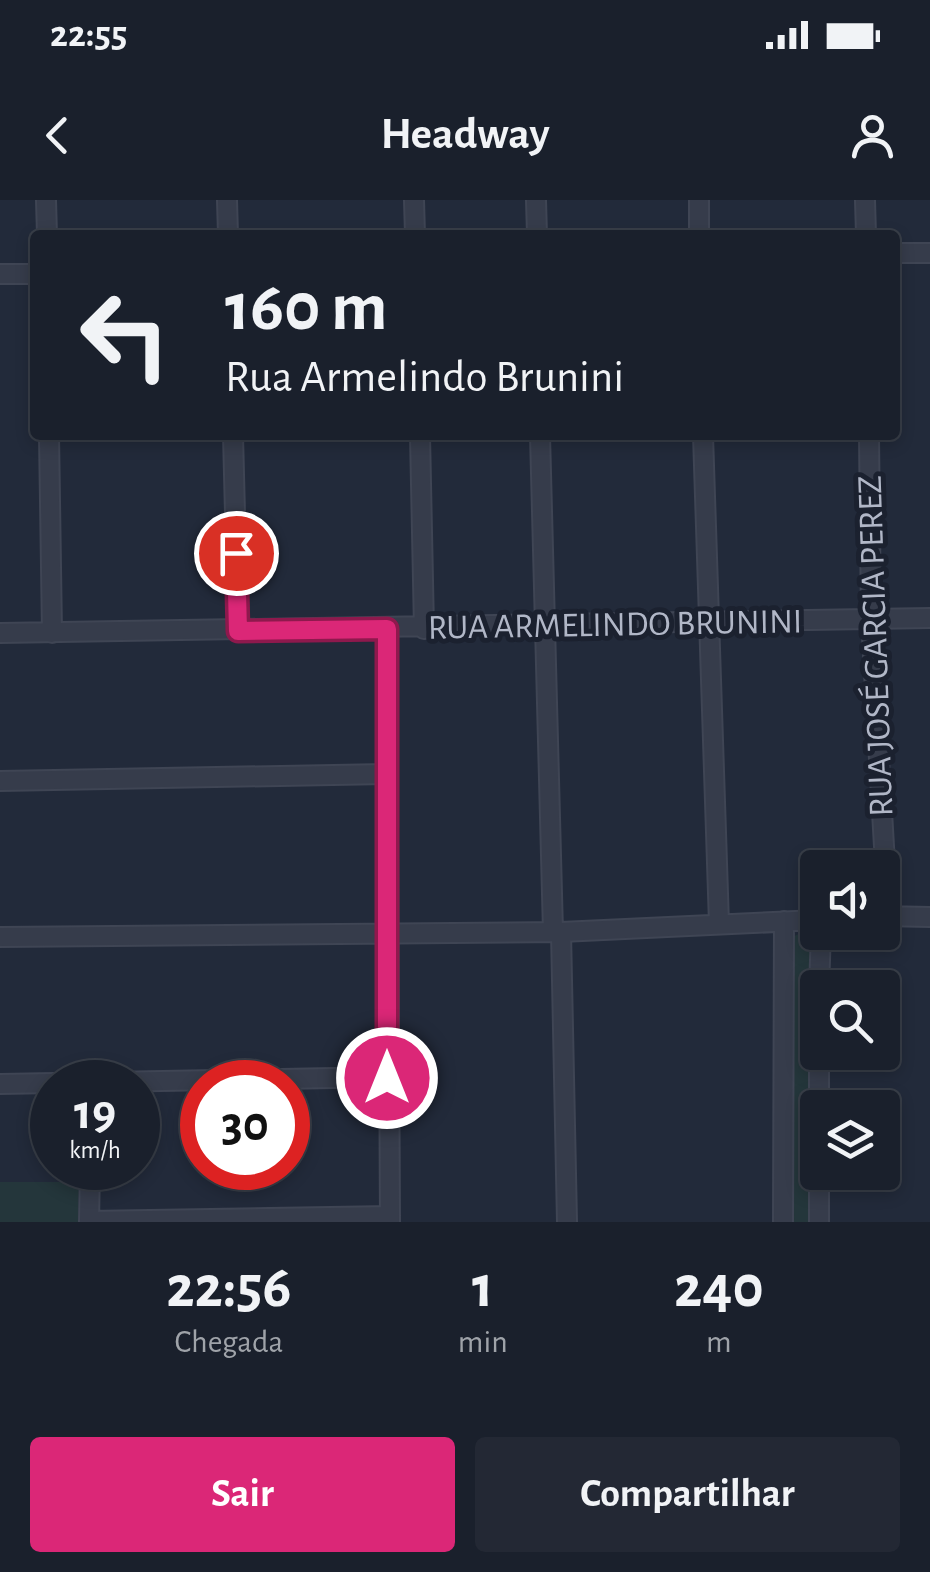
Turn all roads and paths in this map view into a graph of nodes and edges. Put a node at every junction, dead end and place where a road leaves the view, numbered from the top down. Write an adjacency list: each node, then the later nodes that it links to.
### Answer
1 (46, 200): 7 (street)
2 (227, 200): 8 (street)
3 (414, 200): 9 (street)
4 (536, 200): 10 (street)
5 (699, 200): 11 (street)
6 (866, 200): 12 (street)
7 (46, 230)
8 (228, 230)
9 (415, 230)
10 (536, 230)
11 (700, 230)
12 (866, 230)
13 (900, 253): 14 (street)
14 (930, 253)
15 (0, 274): 16 (street)
16 (30, 274)
17 (50, 440): 31 (street)
18 (233, 440): 29 (street)
19 (420, 440): 28 (street)
20 (540, 440): 26 (street)
21 (703, 440): 25 (street)
22 (869, 440): 24 (street, RUA JOSÉ GARCIA PEREZ)
23 (930, 618): 24 (street, RUA ARMELINDO BRUNINI)
24 (871, 620): 25 (street, RUA ARMELINDO BRUNINI); 34 (street, RUA JOSÉ GARCIA PEREZ)
25 (706, 622): 26 (street, RUA ARMELINDO BRUNINI); 39 (street)
26 (542, 624): 28 (street, RUA ARMELINDO BRUNINI); 41 (street)
27 (387, 629): 28 (street, RUA ARMELINDO BRUNINI); 29 (street, RUA ARMELINDO BRUNINI); 32 (street)
28 (424, 629)
29 (238, 631): 31 (street, RUA ARMELINDO BRUNINI)
30 (0, 632): 31 (street, RUA ARMELINDO BRUNINI)
31 (52, 633)
32 (386, 774): 33 (street); 40 (street)
33 (0, 781)
34 (882, 850)
35 (900, 916): 36 (street)
36 (930, 917)
37 (784, 921): 38 (street); 39 (street); 52 (street)
38 (800, 921)
39 (719, 924): 41 (street)
40 (388, 932): 41 (street); 42 (street); 43 (street)
41 (557, 932): 51 (street)
42 (0, 937)
43 (387, 1078): 44 (street); 49 (street)
44 (160, 1080)
45 (30, 1083): 46 (street)
46 (0, 1084)
47 (90, 1190): 50 (street)
48 (819, 1190): 53 (street)
49 (390, 1219): 50 (street)
50 (89, 1222)
51 (567, 1222)
52 (783, 1222)
53 (819, 1222)

